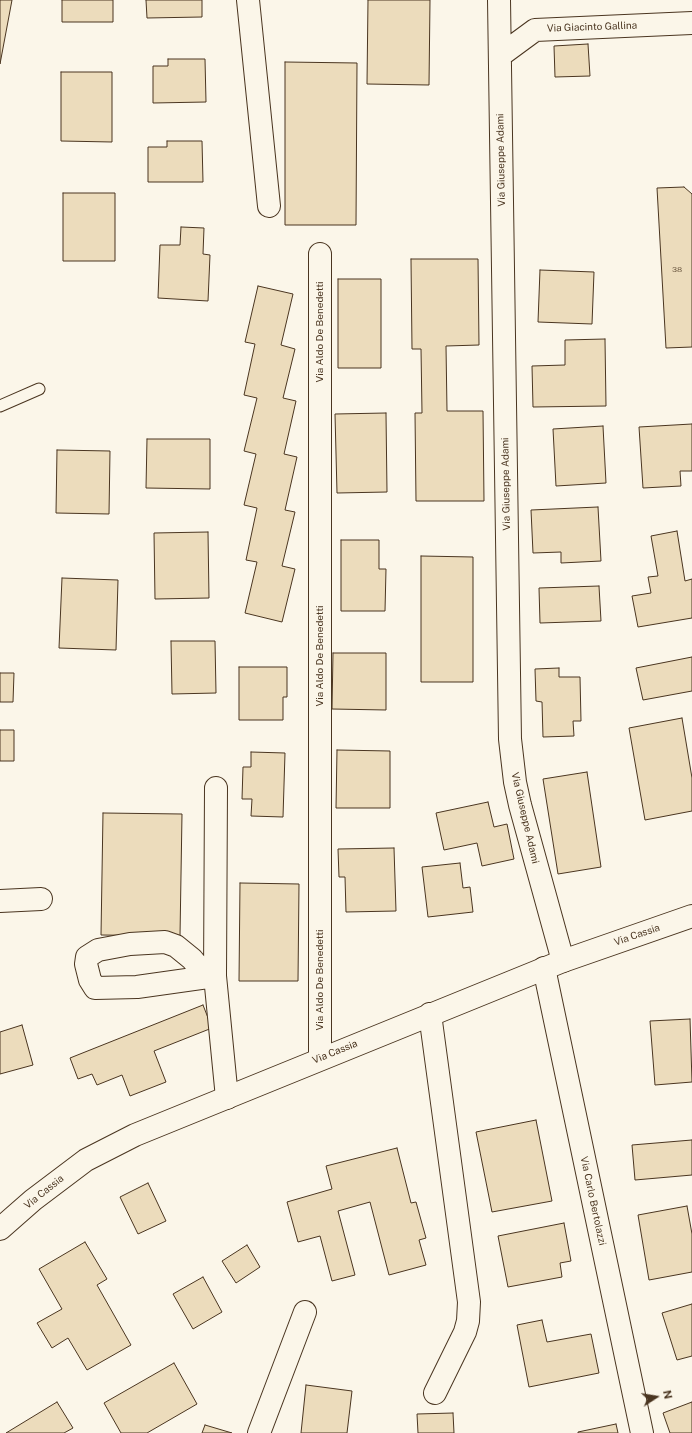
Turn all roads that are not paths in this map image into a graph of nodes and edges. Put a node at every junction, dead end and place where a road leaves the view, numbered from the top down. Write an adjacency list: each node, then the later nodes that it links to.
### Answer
1 (248, 0): 5 (street)
2 (499, 0): 4 (street, Via Giuseppe Adami)
3 (692, 23): 4 (street, Via Giacinto Gallina)
4 (500, 55): 13 (street, Via Giuseppe Adami)
5 (269, 206)
6 (320, 254): 16 (street, Via Aldo De Benedetti)
7 (39, 389): 8 (lane)
8 (0, 406)
9 (216, 788): 14 (street)
10 (41, 899): 11 (street)
11 (0, 901)
12 (692, 916): 13 (street, Via Cassia)
13 (554, 964): 15 (street, Via Cassia); 22 (street, Via Carlo Bertolazzi)
14 (215, 976): 14 (street); 17 (street)
15 (430, 1014): 16 (street, Via Cassia); 20 (street)
16 (320, 1058): 17 (street, Via Cassia)
17 (227, 1098): 18 (street, Via Cassia)
18 (0, 1229)
19 (305, 1312): 21 (street)
20 (435, 1393)
21 (259, 1433)
22 (642, 1433)

